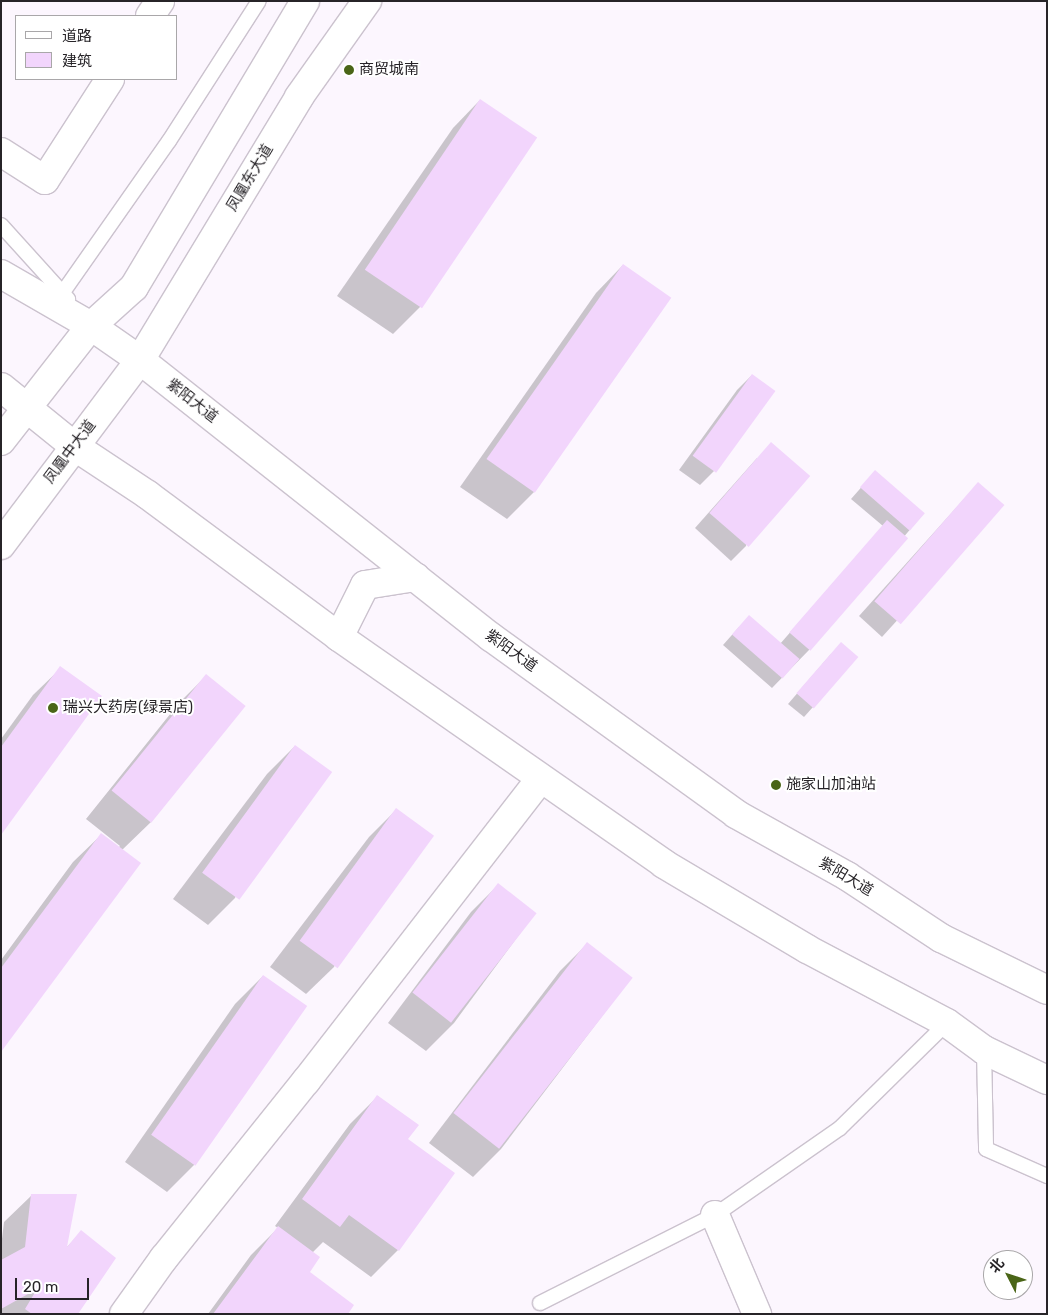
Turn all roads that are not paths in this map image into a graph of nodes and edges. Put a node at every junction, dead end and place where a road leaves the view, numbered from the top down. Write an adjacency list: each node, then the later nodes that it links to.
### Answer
1 (160, 1): 5 (main road)
2 (259, 1): 10 (lane)
3 (306, 1): 11 (main road)
4 (366, 1): 12 (main road, 凤凰东大道)
5 (151, 15)
6 (109, 80): 7 (main road)
7 (1, 152)
8 (1, 225): 10 (lane)
9 (1, 274): 10 (main road, 紫阳大道)
10 (58, 299): 11 (main road, 紫阳大道)
11 (91, 326): 12 (main road, 紫阳大道); 14 (main road)
12 (140, 360): 16 (main road, 凤凰中大道); 18 (main road, 紫阳大道)
13 (1, 388): 14 (main road)
14 (13, 404): 15 (main road); 16 (main road)
15 (1, 441)
16 (74, 446): 17 (main road, 凤凰中大道); 19 (main road)
17 (1, 545)
18 (415, 577): 19 (main road); 21 (main road, 紫阳大道)
19 (339, 637): 20 (main road)
20 (541, 778): 22 (main road); 28 (main road)
21 (1047, 990)
22 (947, 1023): 23 (main road); 26 (lane)
23 (984, 1050): 24 (main road); 25 (lane)
24 (1047, 1080)
25 (1047, 1176)
26 (715, 1215): 27 (lane); 29 (main road)
27 (540, 1303)
28 (124, 1314)
29 (757, 1314)

